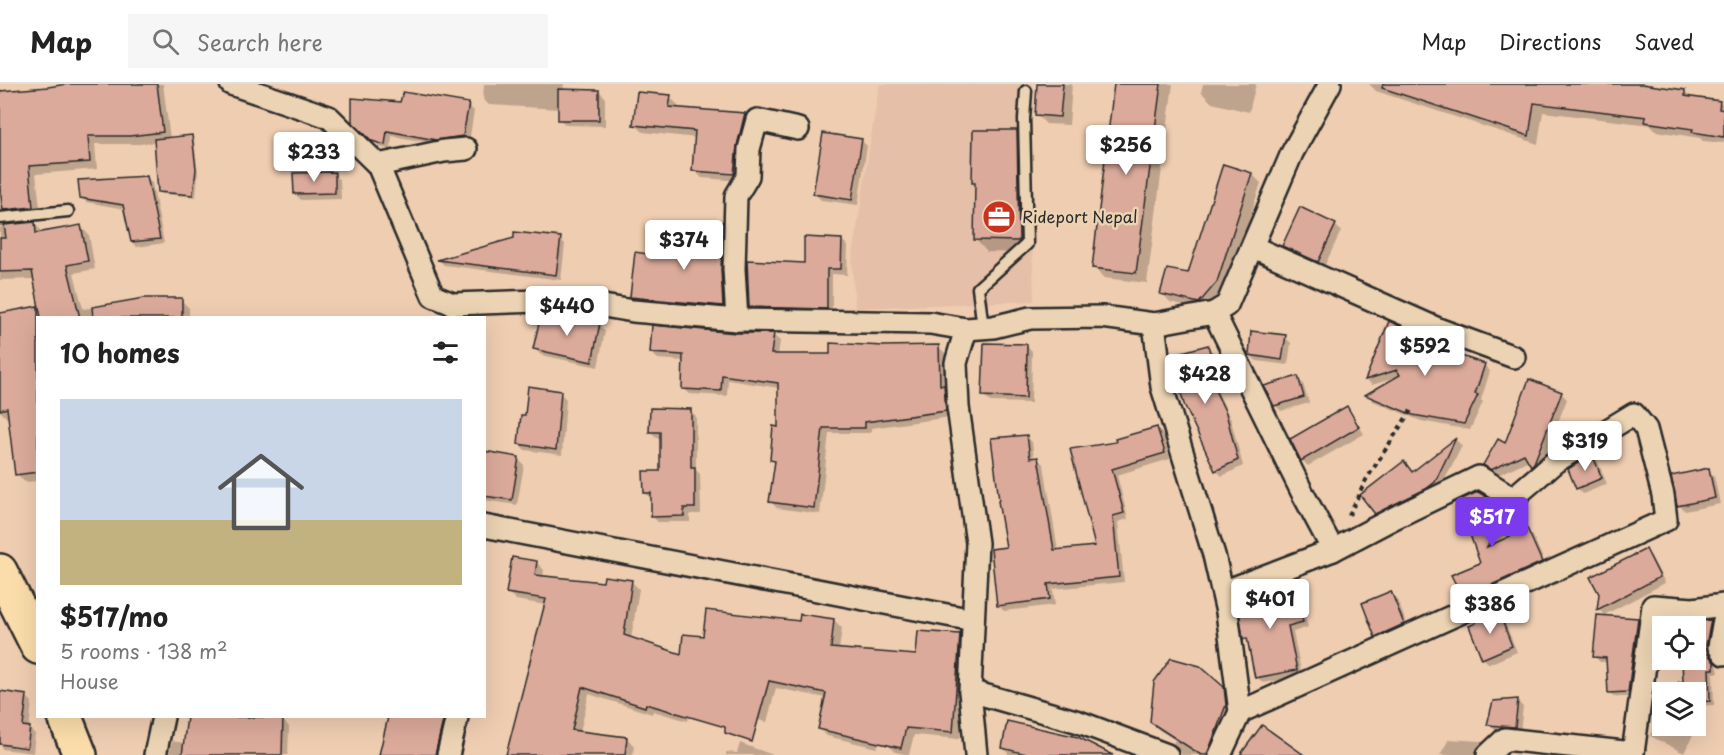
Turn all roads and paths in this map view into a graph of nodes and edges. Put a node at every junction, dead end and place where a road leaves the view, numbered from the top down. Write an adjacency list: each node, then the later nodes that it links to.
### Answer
1 (231, 84): 6 (street)
2 (1330, 84): 9 (street)
3 (1026, 91): 13 (lane)
4 (798, 129): 11 (street)
5 (466, 149): 6 (street)
6 (378, 165): 11 (street)
7 (68, 211): 8 (lane)
8 (0, 218)
9 (1254, 247): 10 (street); 14 (street)
10 (1214, 313): 12 (street); 17 (street)
11 (737, 320): 13 (street)
12 (1154, 324): 13 (street); 19 (street)
13 (974, 328): 21 (street)
14 (1514, 357)
15 (1411, 410): 17 (path)
16 (486, 526): 21 (street)
17 (1333, 550): 19 (street); 26 (street)
18 (0, 571): 23 (highway)
19 (1223, 592): 26 (street)
20 (1724, 605): 30 (street)
21 (973, 620): 25 (street)
22 (1724, 620): 24 (street)
23 (36, 643)
24 (1724, 654)
25 (970, 691): 34 (street); 35 (street)
26 (1240, 712): 36 (street)
27 (65, 718): 31 (highway)
28 (163, 718): 32 (street)
29 (457, 718): 33 (street)
30 (1636, 754): 37 (street)
31 (80, 755)
32 (155, 755)
33 (448, 755)
34 (976, 755)
35 (1167, 755)
36 (1220, 755)
37 (1488, 755)

